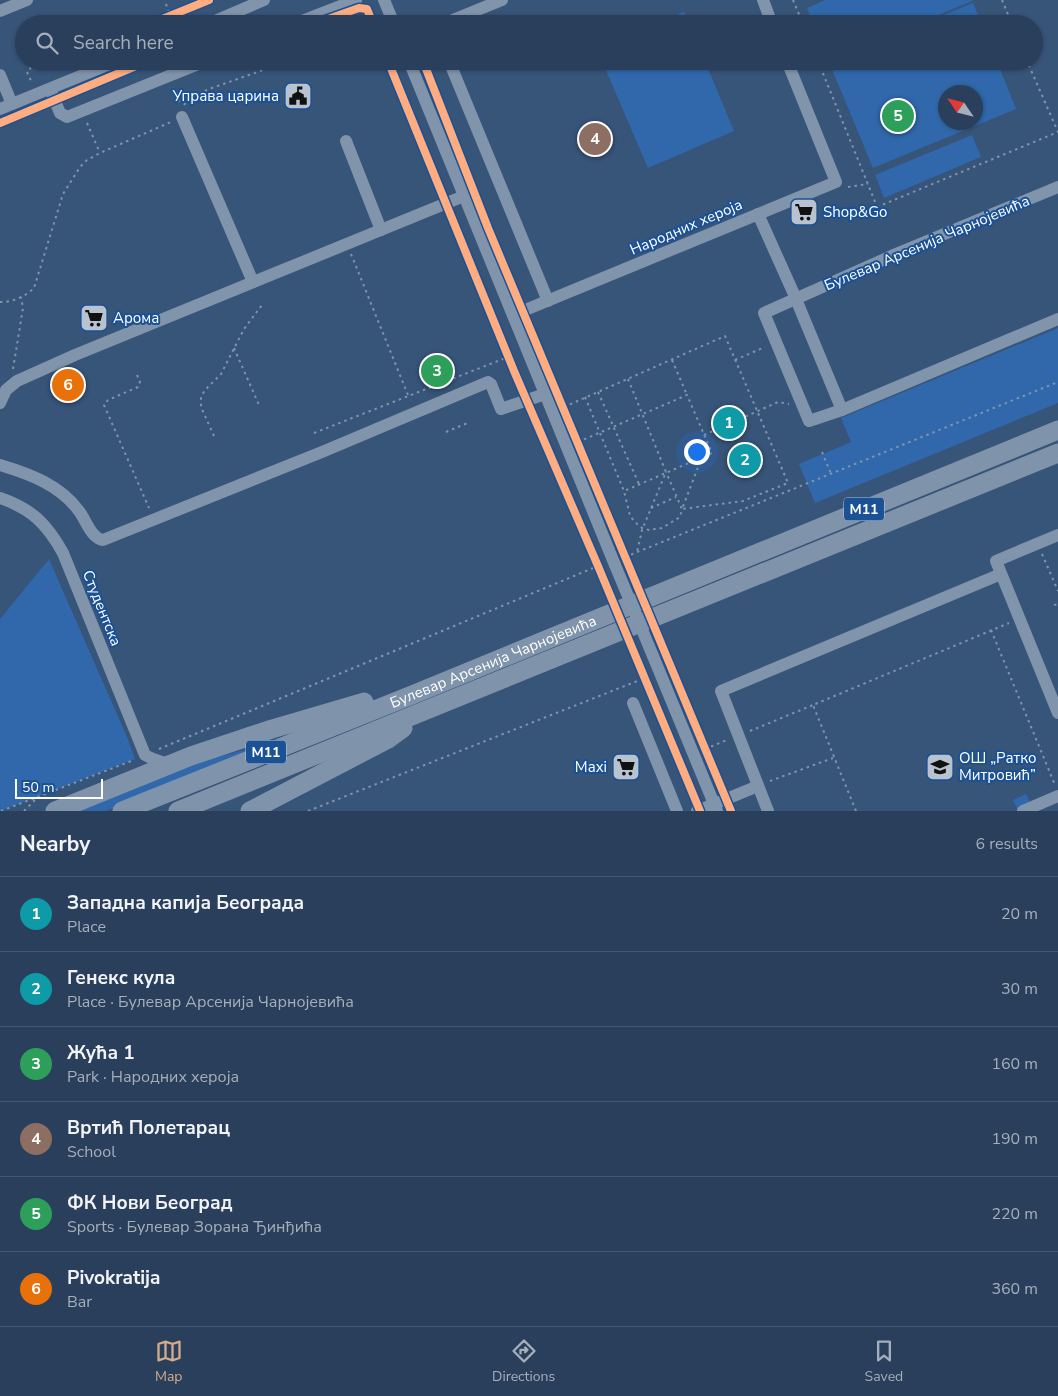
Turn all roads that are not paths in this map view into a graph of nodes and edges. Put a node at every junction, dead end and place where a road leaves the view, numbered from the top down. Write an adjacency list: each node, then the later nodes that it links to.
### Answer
1 (27, 0): 7 (street)
2 (264, 0): 8 (street)
3 (356, 0): 9 (street)
4 (384, 0): 10 (street)
5 (502, 0): 11 (street)
6 (763, 0): 12 (street)
7 (5, 6)
8 (232, 15)
9 (317, 15)
10 (390, 15)
11 (465, 15)
12 (769, 15)
13 (95, 70): 19 (street)
14 (185, 70): 19 (street)
15 (413, 70): 24 (street)
16 (452, 70): 29 (street)
17 (791, 70): 25 (street, Народних хероја)
18 (1, 79): 20 (street)
19 (50, 89): 20 (street)
20 (6, 106)
21 (183, 114): 27 (street)
22 (346, 141): 26 (street)
23 (1058, 187): 28 (street, Булевар Арсенија Чарнојевића)
24 (464, 196): 26 (street); 30 (street)
25 (758, 214): 28 (street); 29 (street, Народних хероја)
26 (381, 230): 27 (street)
27 (253, 282): 33 (street)
28 (796, 299): 34 (street); 34 (street, Булевар Арсенија Чарнојевића)
29 (548, 301): 30 (street, Народних хероја)
30 (513, 316): 32 (street)
31 (1058, 319): 34 (street)
32 (545, 394): 37 (street); 50 (street, bridge)
33 (0, 403)
34 (842, 410)
35 (1058, 430): 41 (highway, Булевар Арсенија Чарнојевића / M11)
36 (1058, 453): 44 (highway, Булевар Арсенија Чарнојевића / M11)
37 (0, 465)
38 (0, 498): 45 (street, Студентска)
39 (1058, 535): 40 (street)
40 (1001, 574): 43 (street); 48 (street)
41 (412, 695): 46 (highway); 52 (highway, Булевар Арсенија Чарнојевића / M11)
42 (632, 704): 55 (street)
43 (1058, 713)
44 (415, 715): 53 (highway, Булевар Арсенија Чарнојевића / M11); 54 (highway)
45 (145, 755): 46 (street); 47 (street)
46 (170, 765): 47 (highway)
47 (134, 779): 51 (highway)
48 (758, 786): 50 (street); 57 (street)
49 (1058, 796): 58 (street)
50 (715, 807): 56 (street)
51 (55, 811)
52 (122, 811)
53 (178, 811)
54 (250, 811)
55 (677, 811)
56 (696, 811)
57 (768, 811)
58 (1023, 811)

